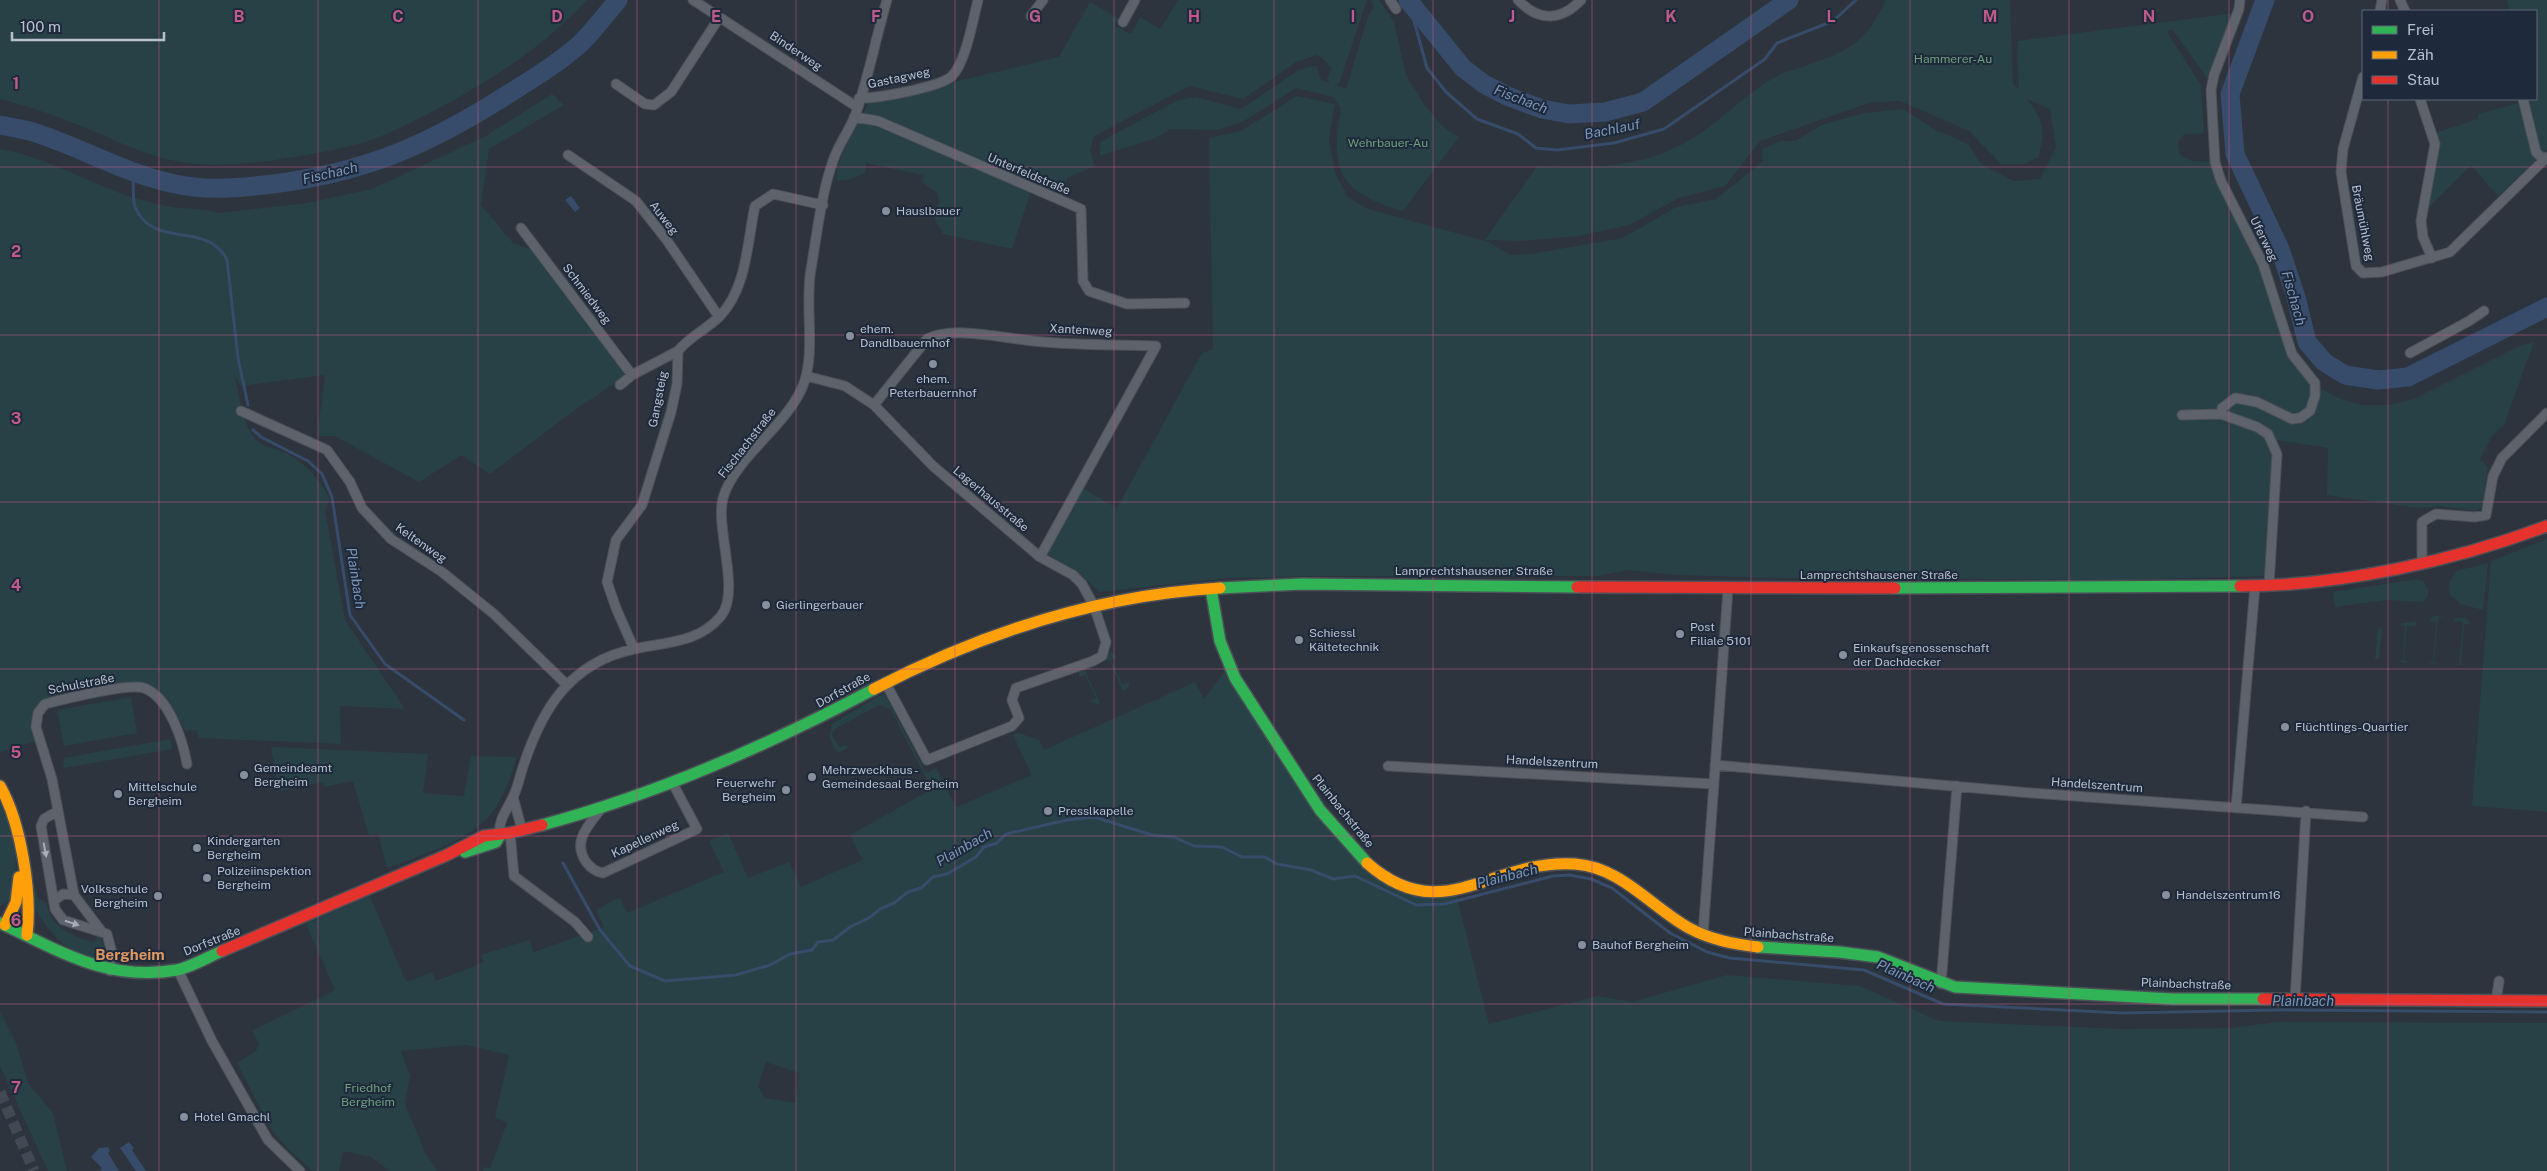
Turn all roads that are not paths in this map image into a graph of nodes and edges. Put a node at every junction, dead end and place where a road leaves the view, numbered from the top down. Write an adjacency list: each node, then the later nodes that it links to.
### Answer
1 (693, 0): 12 (street, Binderweg)
2 (887, 0): 18 (street, Fischachstraße)
3 (978, 0): 18 (street, Gastagweg)
4 (1043, 0): 11 (street)
5 (1135, 0): 13 (street)
6 (1390, 0): 10 (street)
7 (1518, 0): 8 (street)
8 (1580, 0)
9 (2240, 0): 36 (street, Uferweg)
10 (1396, 9)
11 (1031, 16)
12 (719, 18): 15 (street); 18 (street, Binderweg)
13 (1123, 22)
14 (2362, 81): 24 (street, Bräumühlweg)
15 (616, 84)
16 (2420, 100): 24 (street)
17 (2523, 100): 21 (street, Bräumühlweg)
18 (858, 103): 19 (street, Fischachstraße)
19 (854, 117): 22 (street, Fischachstraße); 25 (street, Unterfeldstraße)
20 (568, 155): 27 (street, Auweg)
21 (2546, 158): 24 (street, Bräumühlweg)
22 (823, 205): 27 (street); 31 (street, Fischachstraße)
23 (521, 228): 30 (street, Schmiedweg)
24 (2432, 258)
25 (1185, 303)
26 (2484, 310): 29 (street)
27 (719, 317): 28 (street)
28 (678, 351): 30 (street); 46 (street, Gangsteig)
29 (2410, 353)
30 (632, 375): 32 (street)
31 (806, 376): 33 (street); 46 (street, Fischachstraße)
32 (620, 385)
33 (874, 404): 39 (street, Lagerhausstraße); 39 (street, Xantenweg)
34 (241, 411): 48 (street, Keltenweg)
35 (2547, 413): 40 (street)
36 (2221, 414): 37 (street); 41 (street)
37 (2182, 415)
38 (2547, 526): 40 (main road, Lamprechtshausener Straße)
39 (1040, 557): 45 (street, Lagerhausstraße)
40 (2422, 564): 41 (main road, Lamprechtshausener Straße)
41 (2269, 585): 42 (main road, Lamprechtshausener Straße)
42 (2255, 586): 44 (main road, Lamprechtshausener Straße); 58 (street)
43 (1208, 589): 44 (main road, Lamprechtshausener Straße); 45 (main road, Dorfstraße); 70 (main road, Plainbachstraße)
44 (1728, 589): 50 (street)
45 (1094, 606): 47 (main road, Dorfstraße); 47 (street, Lagerhausstraße)
46 (634, 649): 48 (street, Fischachstraße)
47 (885, 682): 52 (main road, Dorfstraße)
48 (567, 685): 57 (street, Fischachstraße)
49 (187, 764): 60 (street, Schulstraße)
50 (1715, 765): 53 (street); 55 (street, Handelszentrum)
51 (1388, 766): 53 (street, Handelszentrum)
52 (672, 782): 59 (main road, Dorfstraße); 59 (street, Kapellenweg)
53 (1714, 784): 70 (street)
54 (0, 786): 69 (main road)
55 (1957, 786): 58 (street, Handelszentrum); 75 (street)
56 (0, 795): 67 (main road)
57 (513, 797): 63 (street); 64 (street, Fischachstraße)
58 (2236, 808): 61 (street, Handelszentrum)
59 (601, 809): 63 (main road, Dorfstraße)
60 (58, 811): 65 (street, Schulstraße); 66 (street, one-way to 66)
61 (2306, 811): 62 (street, Handelszentrum); 76 (street)
62 (2363, 816)
63 (522, 830): 64 (main road, Dorfstraße)
64 (505, 834): 71 (street, Fischachstraße); 72 (main road, Dorfstraße)
65 (74, 895): 66 (street); 68 (street, Schulstraße)
66 (54, 901): 68 (street, one-way to 68)
67 (3, 924): 69 (main road)
68 (102, 932): 73 (street, Schulstraße)
69 (27, 935): 73 (main road)
70 (1703, 935): 75 (main road, Plainbachstraße)
71 (588, 937)
72 (178, 970): 73 (main road); 79 (street, Dorfstraße)
73 (110, 971)
74 (2499, 981): 77 (street)
75 (1941, 984): 76 (main road, Plainbachstraße)
76 (2295, 1000): 77 (main road, Plainbachstraße)
77 (2496, 1000): 78 (main road, Plainbachstraße)
78 (2547, 1000)
79 (300, 1171)

